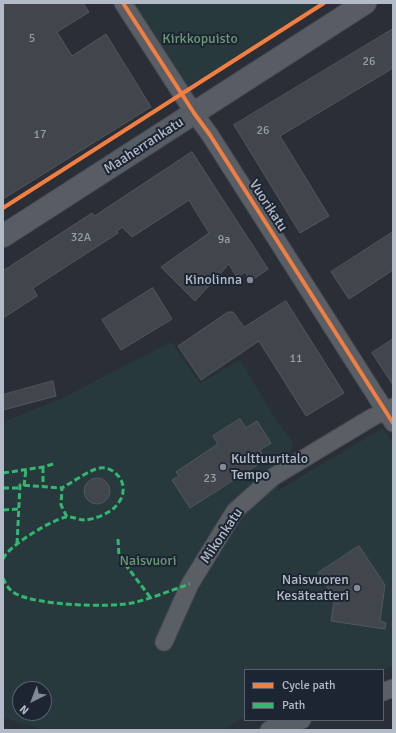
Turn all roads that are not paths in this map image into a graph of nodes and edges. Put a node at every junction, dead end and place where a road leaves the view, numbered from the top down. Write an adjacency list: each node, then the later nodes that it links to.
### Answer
1 (123, 3): 3 (street, Vuorikatu)
2 (365, 3): 3 (main road, Maaherrankatu)
3 (194, 113): 4 (main road, Maaherrankatu); 5 (street, Vuorikatu)
4 (3, 236)
5 (391, 414): 6 (street, Mikonkatu)
6 (164, 642)
7 (299, 721): 8 (street)
8 (269, 730)

